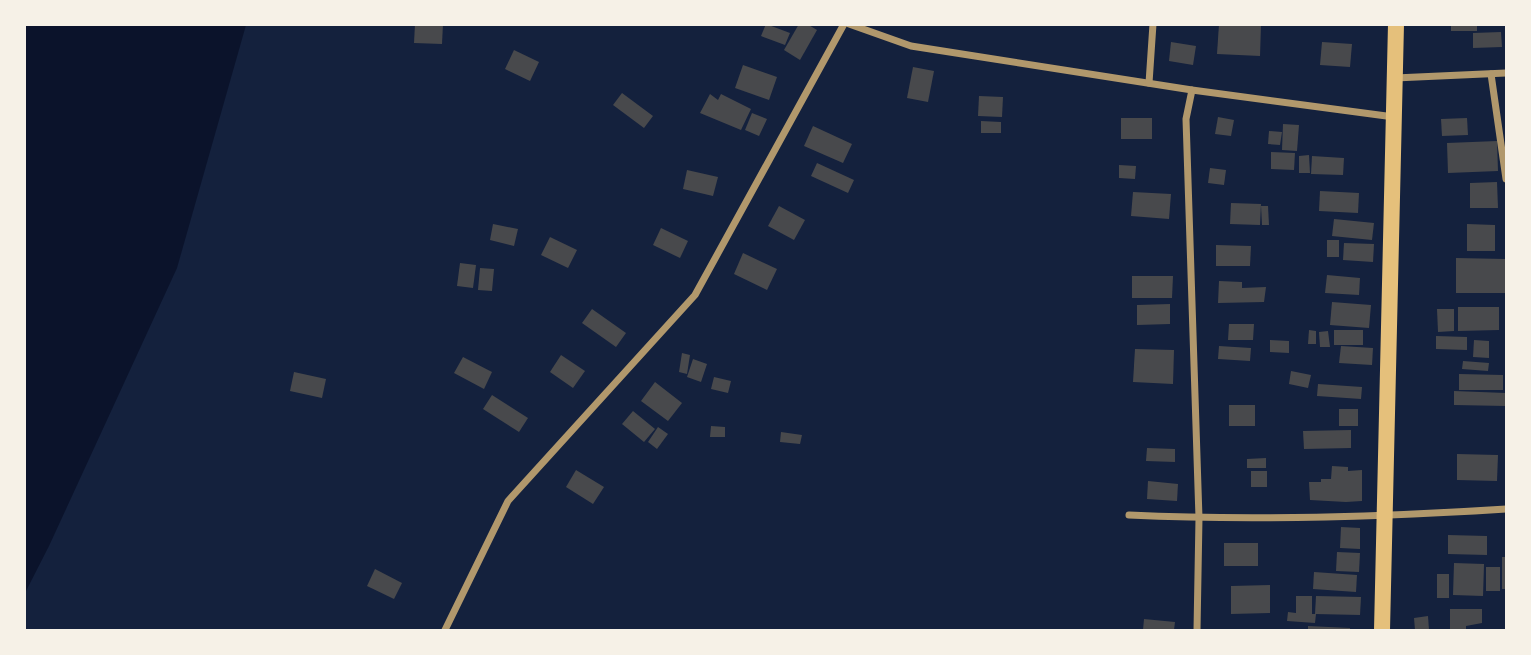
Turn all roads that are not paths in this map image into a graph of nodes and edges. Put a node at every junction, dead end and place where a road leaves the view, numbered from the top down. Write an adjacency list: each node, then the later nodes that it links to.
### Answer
1 (846, 24): 7 (street); 15 (street)
2 (1153, 24): 7 (street)
3 (1396, 24): 6 (main road)
4 (1491, 74): 5 (street); 6 (street); 10 (street)
5 (1507, 74)
6 (1394, 78): 9 (main road)
7 (1149, 83): 8 (street)
8 (1192, 90): 9 (street); 14 (street)
9 (1395, 117): 13 (main road)
10 (1507, 179)
11 (1507, 509): 13 (street)
12 (1129, 515): 14 (street)
13 (1386, 516): 14 (street); 17 (main road)
14 (1199, 518): 16 (street)
15 (445, 631)
16 (1197, 631)
17 (1382, 631)

